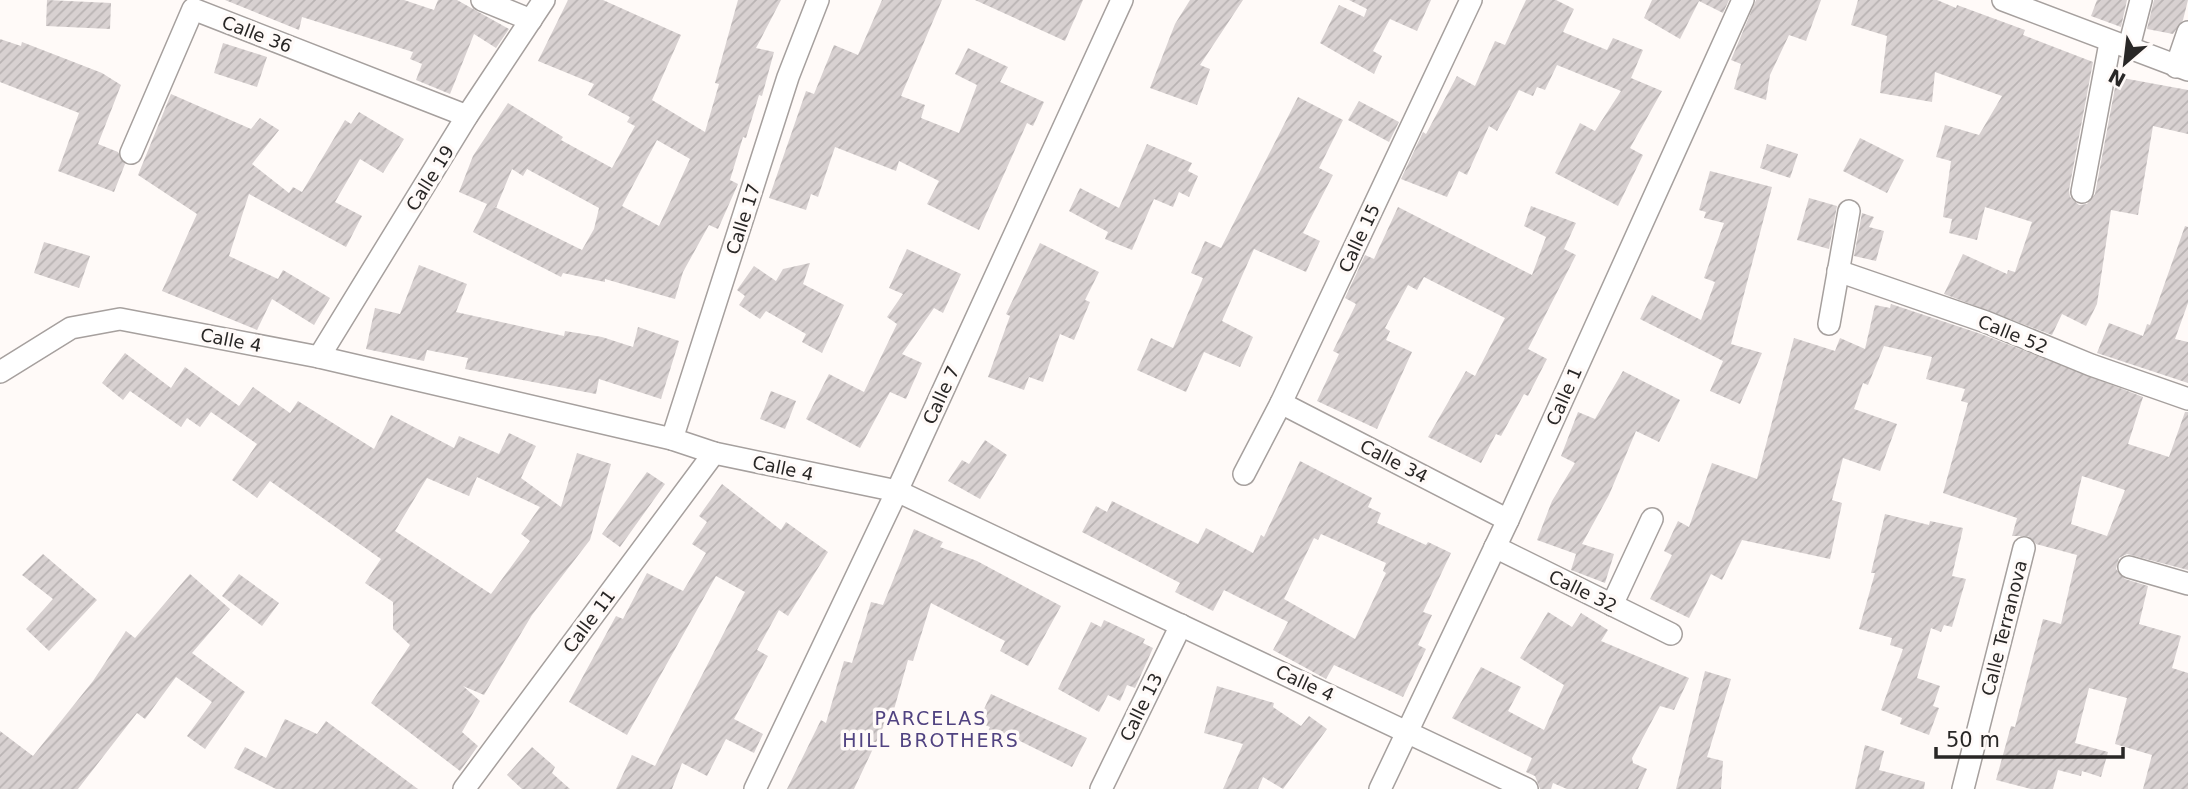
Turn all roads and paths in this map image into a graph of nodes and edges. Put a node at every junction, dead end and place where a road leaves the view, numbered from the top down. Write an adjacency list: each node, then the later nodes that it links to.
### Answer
1 (482, 0): 10 (street)
2 (544, 0): 10 (street, Calle 19)
3 (818, 0): 24 (street, Calle 17)
4 (1122, 0): 27 (street, Calle 7)
5 (1471, 0): 23 (street, Calle 15)
6 (1743, 0): 29 (street, Calle 1)
7 (2003, 0): 9 (street)
8 (2141, 0): 12 (street)
9 (2051, 9): 12 (street)
10 (531, 20): 14 (street, Calle 19)
11 (2188, 32): 13 (street)
12 (2120, 45): 13 (street); 16 (street)
13 (2182, 68)
14 (467, 116): 15 (street, Calle 36); 20 (street, Calle 19)
15 (131, 153)
16 (2082, 192)
17 (1849, 211): 18 (street)
18 (1838, 271): 19 (street); 22 (street, Calle 52)
19 (1829, 324)
20 (318, 357): 21 (street, Calle 4); 24 (street, Calle 4)
21 (0, 372)
22 (2188, 399)
23 (1281, 403): 26 (street, Calle 15); 29 (street, Calle 34)
24 (672, 439): 25 (street, Calle 4)
25 (714, 453): 27 (street, Calle 4); 38 (street, Calle 11)
26 (1244, 474)
27 (897, 491): 35 (street, Calle 4); 39 (street, Calle 7)
28 (1652, 519): 34 (street)
29 (1508, 520): 30 (street, Calle 1)
30 (1495, 547): 34 (street, Calle 32); 37 (street, Calle 1)
31 (2024, 548): 43 (street, Calle Terranova)
32 (2129, 567): 33 (street)
33 (2188, 584)
34 (1612, 605): 36 (street, Calle 32)
35 (1181, 625): 37 (street, Calle 4); 40 (street, Calle 13)
36 (1671, 634)
37 (1408, 730): 41 (street, Calle 1); 42 (street, Calle 4)
38 (464, 789)
39 (755, 789)
40 (1101, 789)
41 (1380, 789)
42 (1527, 789)
43 (1963, 789)

